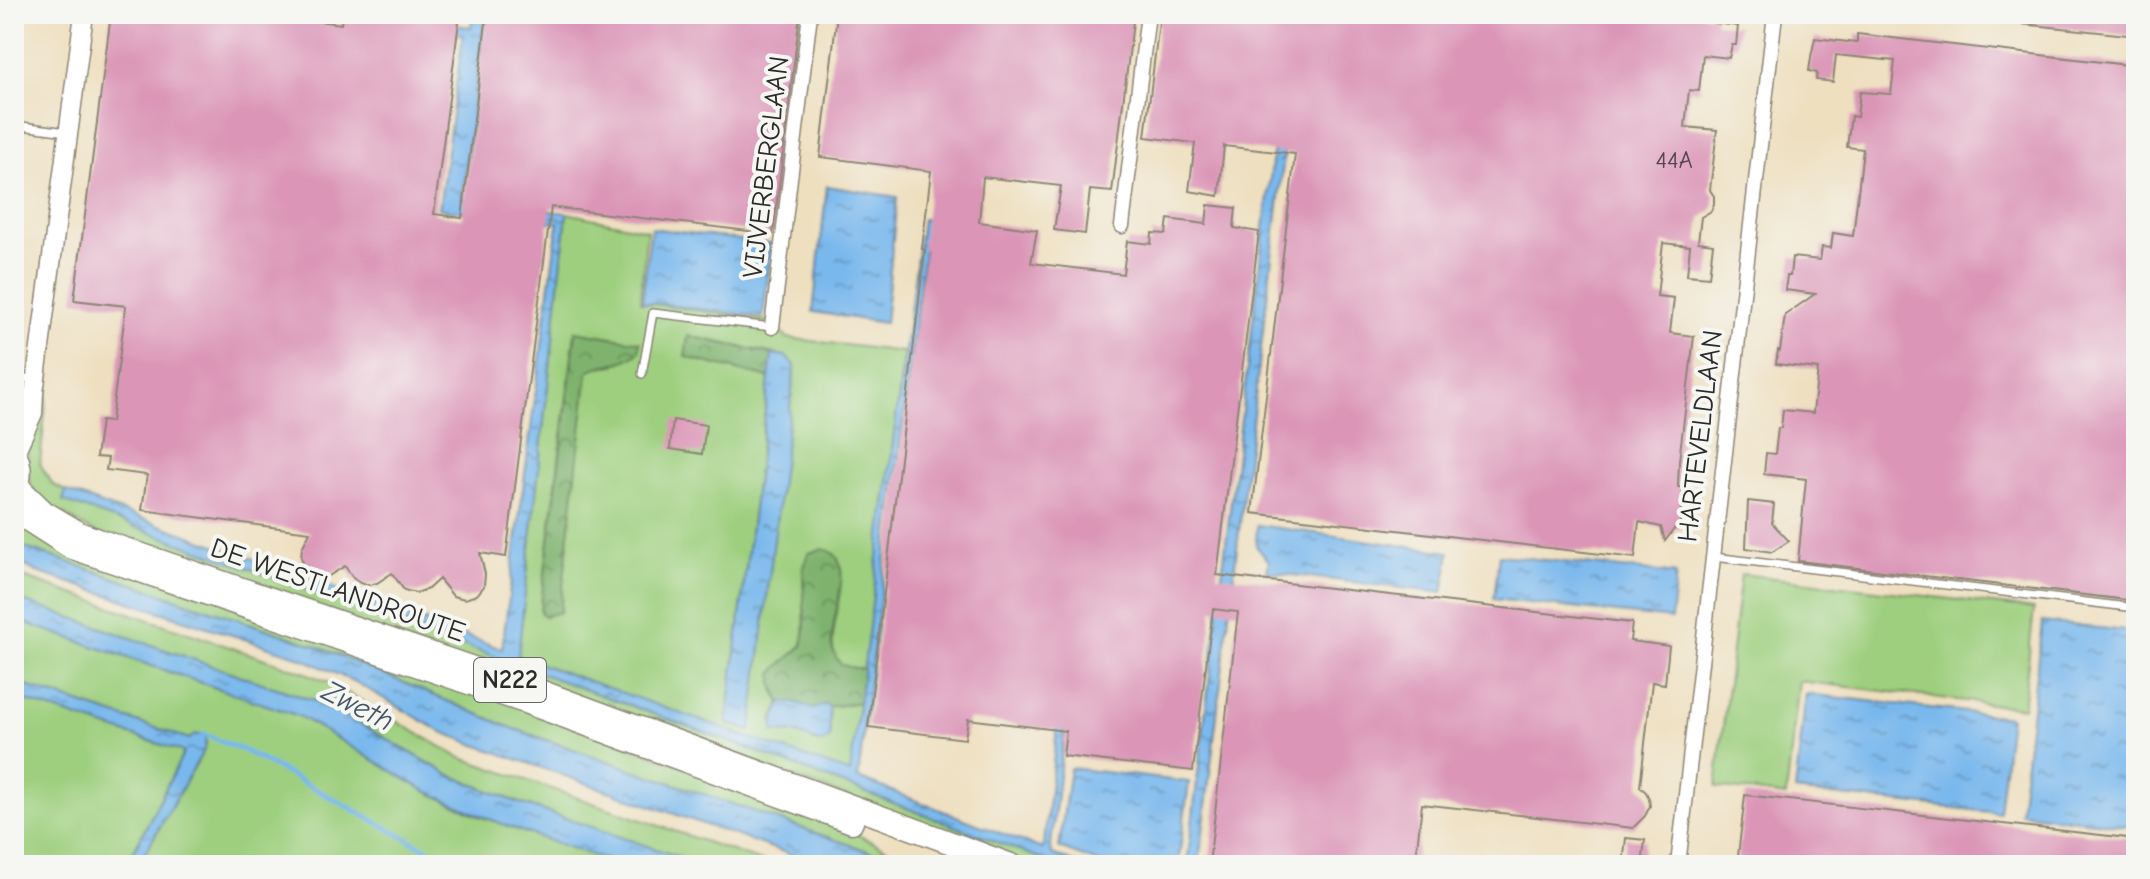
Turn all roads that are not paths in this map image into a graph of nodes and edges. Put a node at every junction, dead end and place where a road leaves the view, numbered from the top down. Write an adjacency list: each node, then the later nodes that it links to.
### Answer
1 (84, 14): 6 (street)
2 (810, 14): 8 (street, VIJVERBERGLAAN)
3 (1148, 14): 7 (street)
4 (1775, 14): 16 (street, HARTEVELDLAAN)
5 (14, 125): 6 (lane)
6 (69, 132): 11 (street)
7 (1122, 226)
8 (772, 327): 9 (lane)
9 (642, 374)
10 (14, 377): 11 (lane)
11 (35, 386): 12 (street); 13 (street)
12 (14, 416)
13 (14, 452): 14 (main road, N222)
14 (16, 490): 19 (main road, DE WESTLANDROUTE / N222)
15 (14, 511): 18 (main road, DE WESTLANDROUTE / N222)
16 (1712, 556): 17 (lane); 20 (street, HARTEVELDLAAN)
17 (2136, 608)
18 (968, 865)
19 (1011, 865)
20 (1678, 865)

